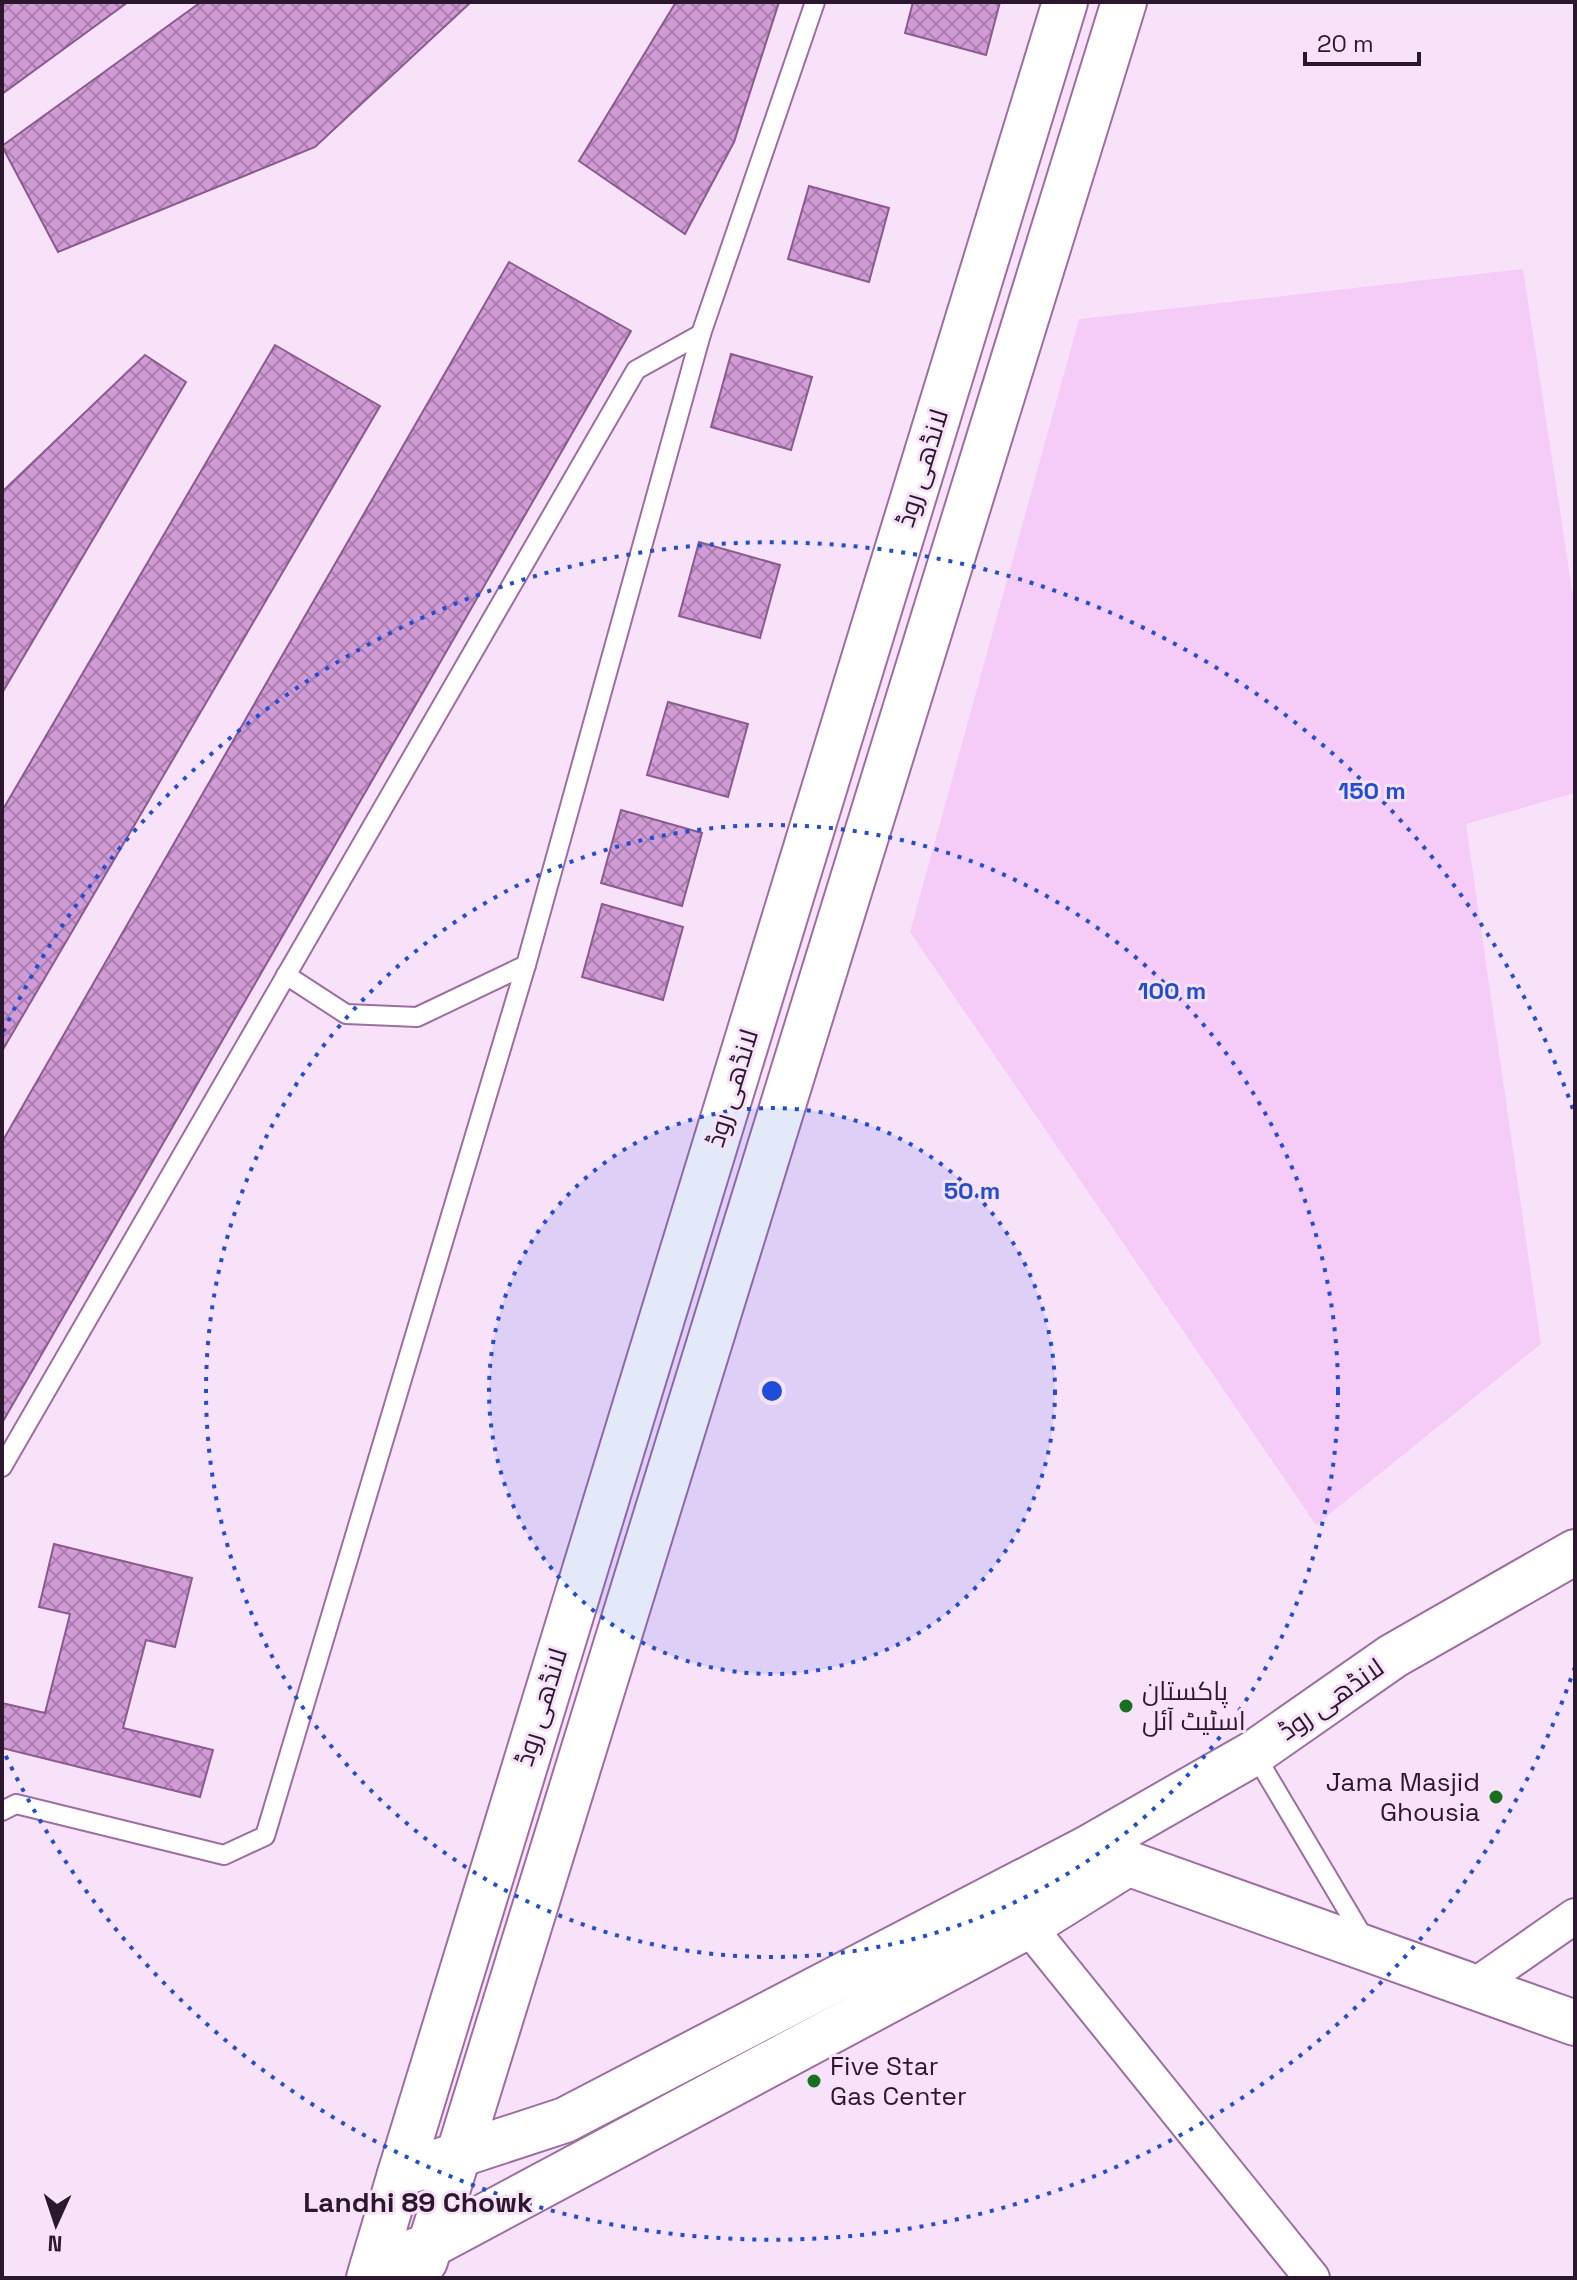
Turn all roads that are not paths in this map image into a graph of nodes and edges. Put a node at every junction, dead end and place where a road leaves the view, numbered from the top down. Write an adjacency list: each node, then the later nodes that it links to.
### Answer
1 (815, 2): 4 (lane)
2 (1065, 2): 5 (main road, لانڈھی روڈ)
3 (1124, 2): 6 (main road, لانڈھی روڈ)
4 (701, 334): 7 (lane); 9 (lane)
5 (792, 890): 6 (main road); 8 (main road, لانڈھی روڈ)
6 (844, 907): 10 (main road, لانڈھی روڈ)
7 (526, 965): 9 (lane); 14 (lane)
8 (768, 968): 10 (main road); 21 (main road, لانڈھی روڈ)
9 (286, 975): 11 (lane)
10 (821, 981): 22 (main road, لانڈھی روڈ)
11 (2, 1467)
12 (1575, 1552): 13 (main road, لانڈھی روڈ)
13 (1254, 1753): 15 (main road, لانڈھی روڈ); 18 (lane)
14 (2, 1811)
15 (1107, 1856): 17 (main road, لانڈھی روڈ); 18 (main road); 22 (main road, لانڈھی روڈ)
16 (1575, 1916): 19 (street)
17 (1028, 1926): 24 (main road, لانڈھی روڈ); 26 (street)
18 (1372, 1951): 19 (main road)
19 (1473, 1987): 20 (main road)
20 (1575, 2023)
21 (418, 2105): 22 (main road); 23 (main road, لانڈھی روڈ)
22 (464, 2135): 23 (main road, لانڈھی روڈ); 24 (main road, لانڈھی روڈ)
23 (400, 2174): 25 (main road, لانڈھی روڈ)
24 (425, 2262): 25 (main road, لانڈھی روڈ)
25 (371, 2272)
26 (1312, 2278)

